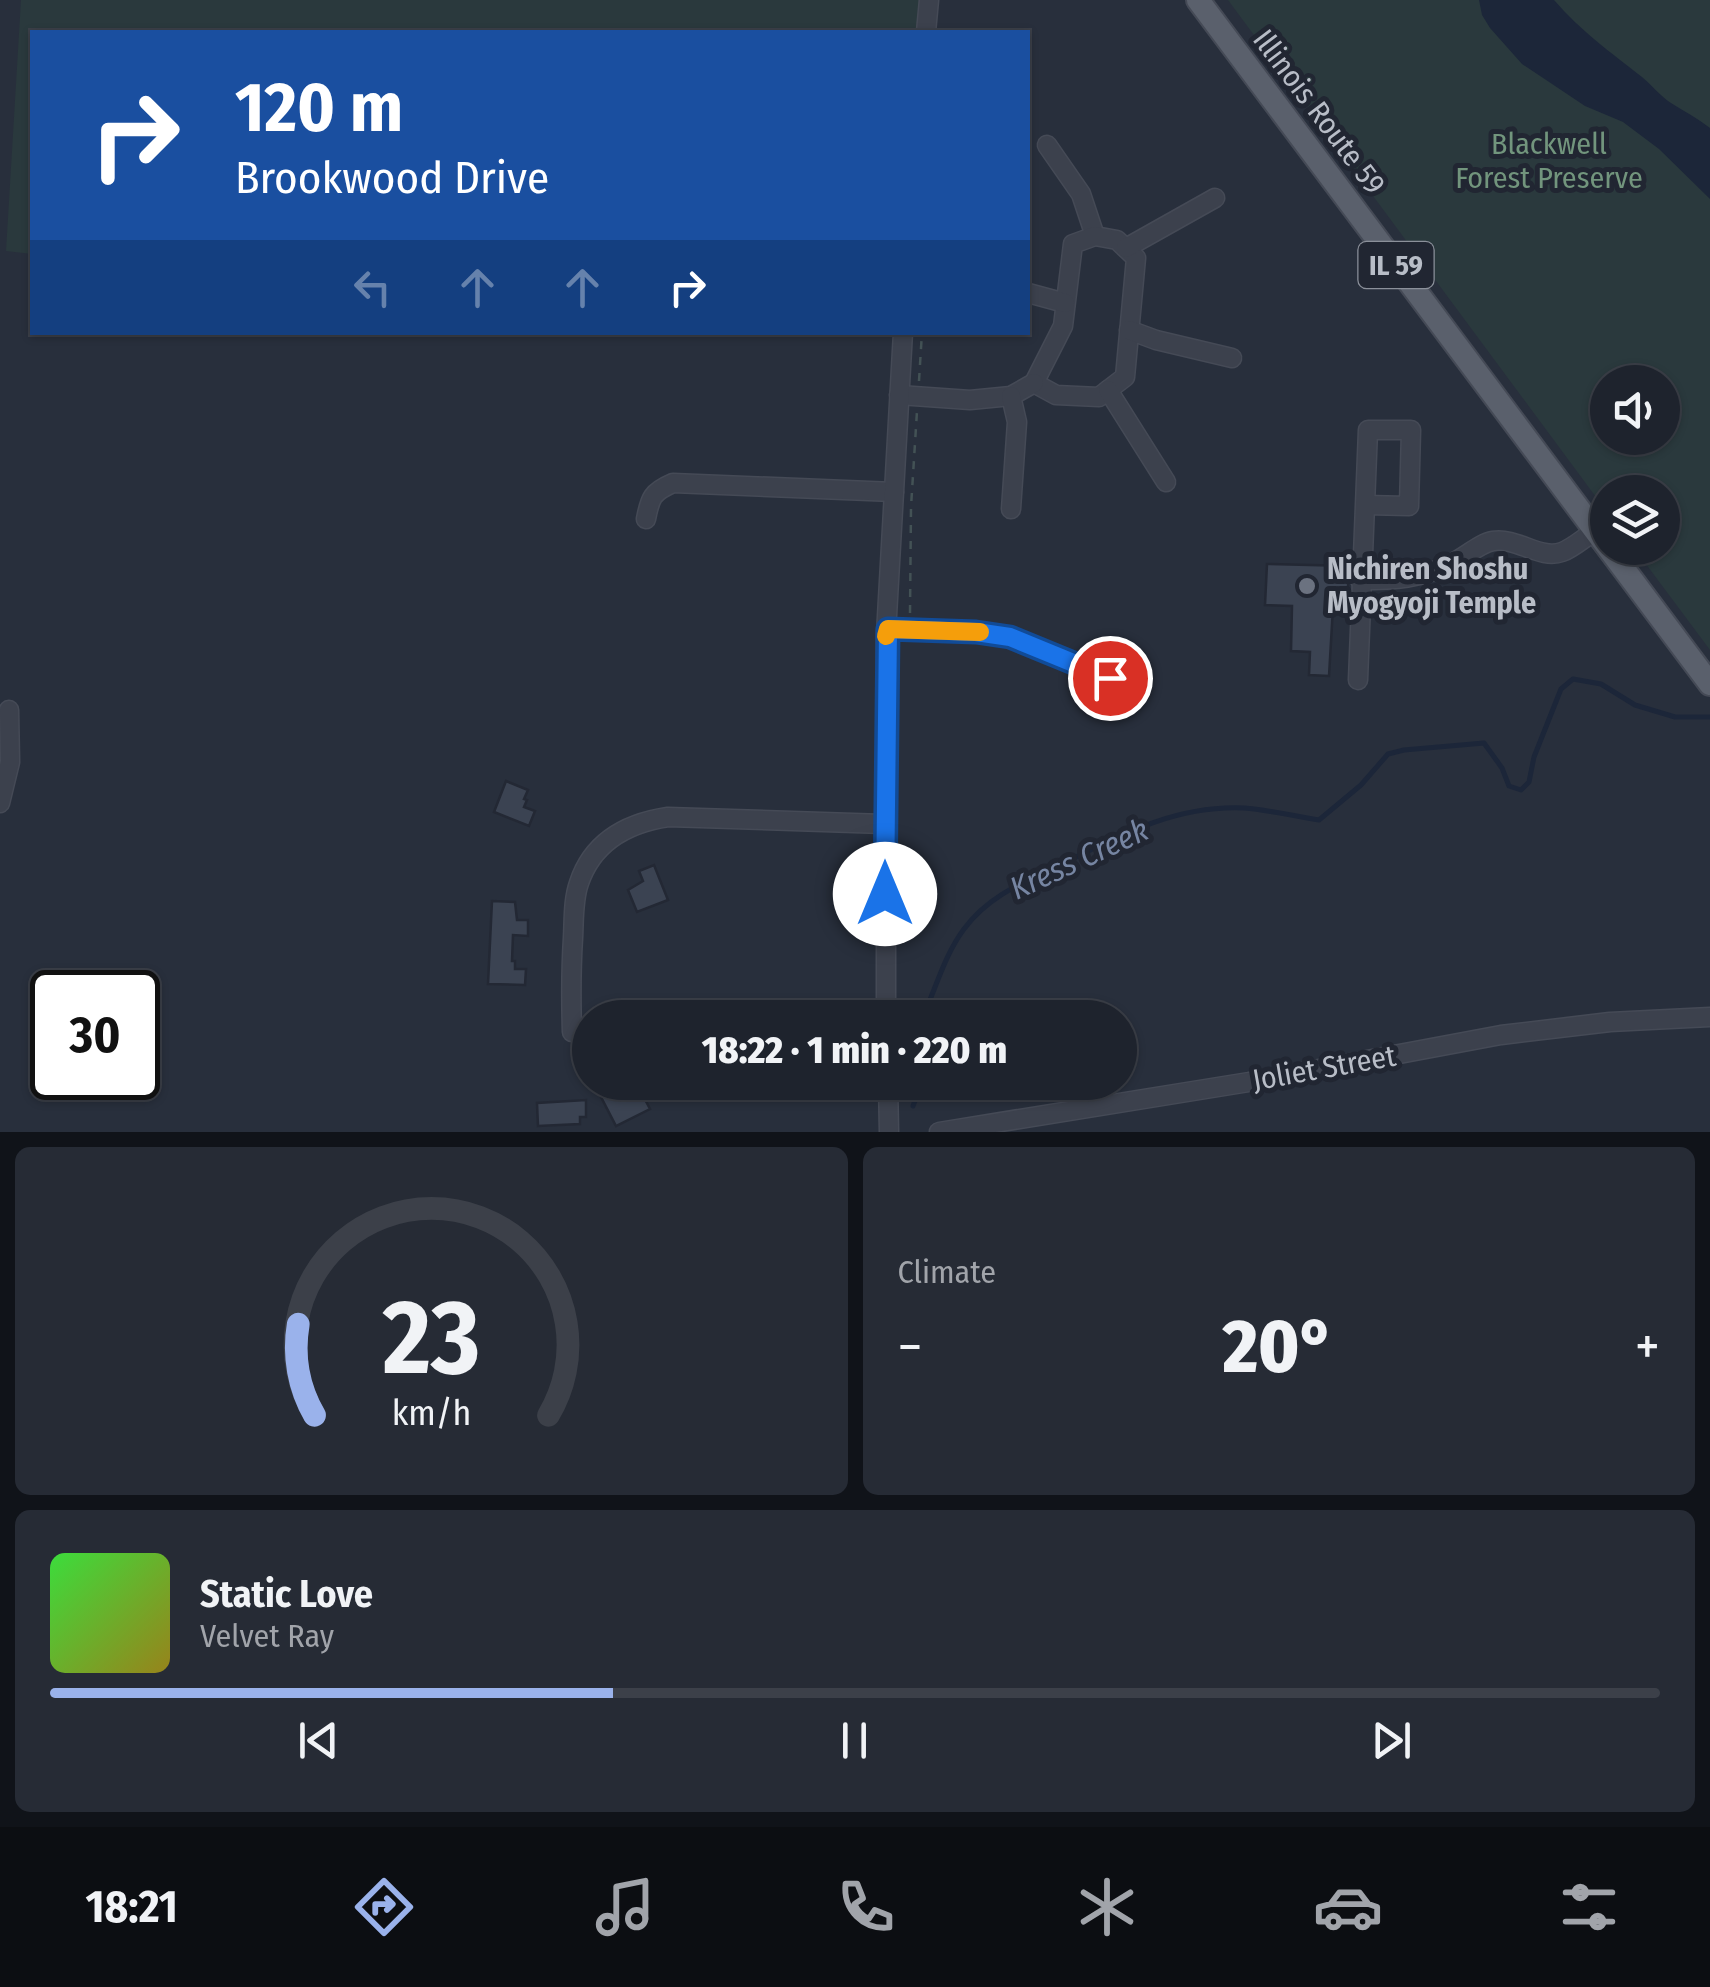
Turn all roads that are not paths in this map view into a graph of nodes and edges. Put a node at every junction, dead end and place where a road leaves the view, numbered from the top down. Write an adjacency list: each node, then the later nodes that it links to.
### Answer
1 (929, 0): 3 (street)
2 (1198, 0): 22 (main road, Illinois Route 59 / IL 59)
3 (926, 30)
4 (1046, 146): 6 (street)
5 (1215, 198): 7 (street)
6 (1095, 236): 7 (street); 9 (street)
7 (1126, 248): 10 (street)
8 (1030, 293): 9 (street)
9 (1065, 303): 13 (street)
10 (1130, 330): 12 (street); 14 (street)
11 (902, 335): 15 (street)
12 (1232, 358)
13 (1034, 384): 14 (street); 16 (street)
14 (1108, 390): 17 (street)
15 (899, 395): 16 (street); 18 (street)
16 (1012, 396): 20 (street)
17 (1166, 482)
18 (894, 492): 21 (street); 26 (street)
19 (1365, 505): 19 (street); 25 (street)
20 (1011, 509)
21 (646, 519)
22 (1590, 524)
23 (1590, 534): 25 (street)
24 (1621, 565): 28 (main road, Illinois Route 59 / IL 59)
25 (1360, 580): 27 (street)
26 (888, 629): 29 (street); 32 (street)
27 (1358, 680)
28 (1710, 684)
29 (1130, 686)
30 (9, 710): 31 (street)
31 (0, 803)
32 (884, 824): 33 (street); 35 (street)
33 (886, 1000)
34 (1710, 1017): 38 (street, Joliet Street)
35 (572, 1032)
36 (888, 1100): 37 (street)
37 (889, 1132)
38 (939, 1132)

